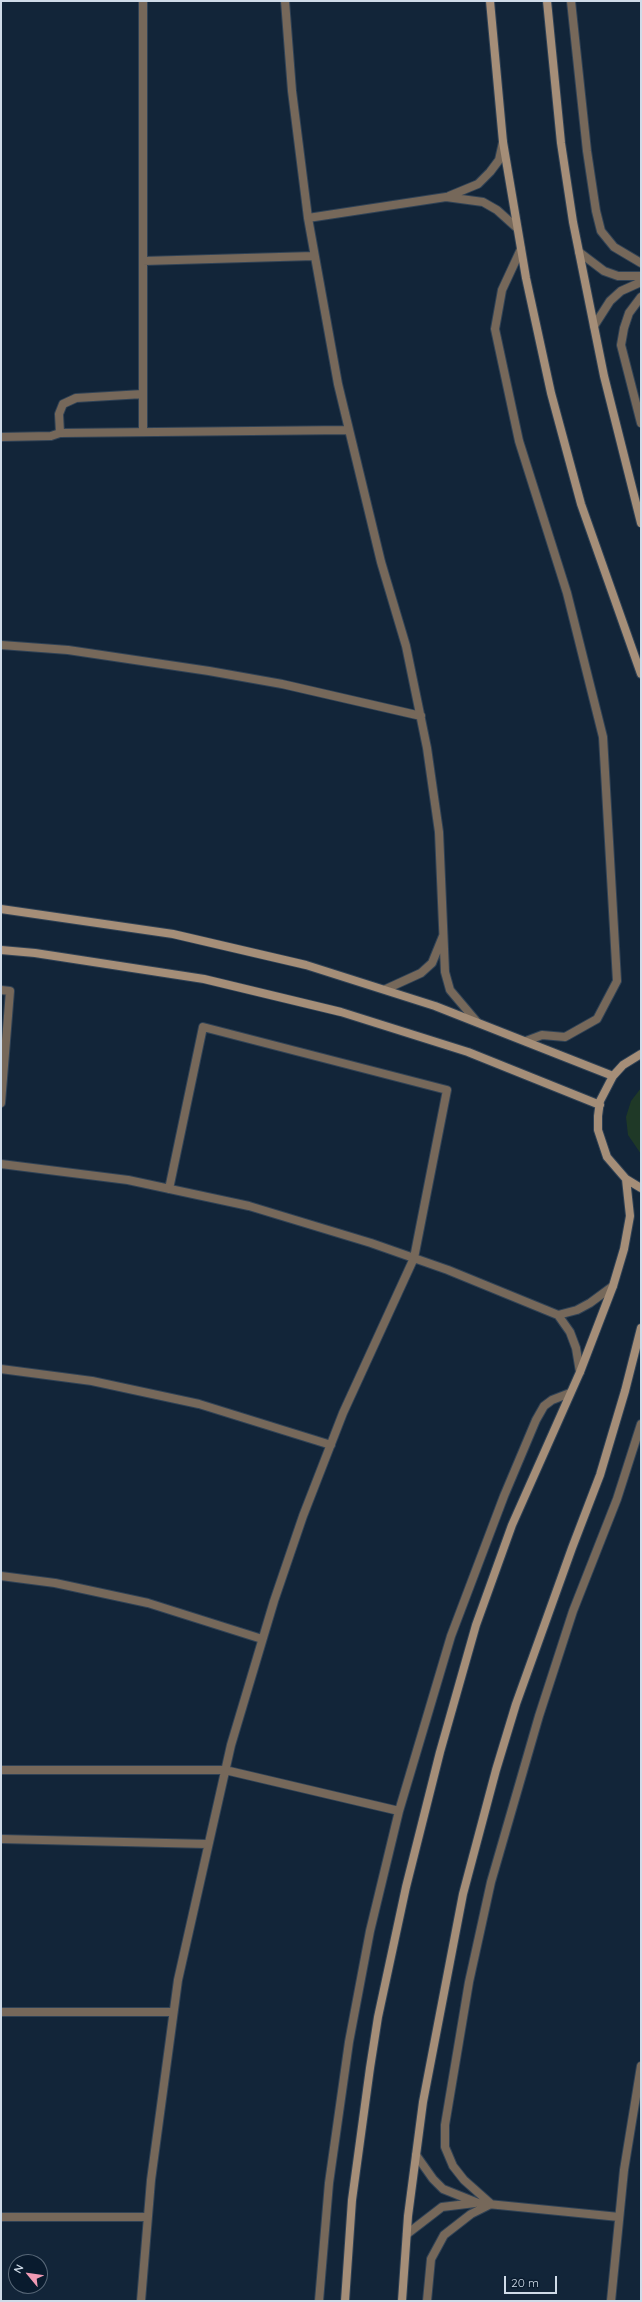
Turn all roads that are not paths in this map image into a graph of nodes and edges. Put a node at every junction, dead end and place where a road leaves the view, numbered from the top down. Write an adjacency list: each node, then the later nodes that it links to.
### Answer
1 (143, 1): 13 (street)
2 (285, 1): 8 (street)
3 (490, 1): 6 (main road)
4 (547, 1): 11 (main road)
5 (571, 1): 14 (street)
6 (503, 142): 7 (street); 9 (main road)
7 (446, 197): 8 (street); 9 (street)
8 (308, 218): 12 (street)
9 (517, 228): 10 (main road)
10 (521, 249): 27 (main road); 35 (street)
11 (579, 252): 15 (street); 18 (main road)
12 (314, 256): 13 (street); 21 (street)
13 (143, 261): 19 (street)
14 (641, 263)
15 (641, 276)
16 (641, 282): 18 (street)
17 (641, 297): 20 (street)
18 (594, 326): 25 (main road)
19 (143, 394): 22 (street); 23 (street)
20 (641, 423)
21 (348, 430): 22 (street); 28 (street)
22 (143, 432): 23 (street)
23 (60, 433): 24 (street)
24 (1, 437)
25 (641, 523)
26 (1, 645): 28 (street)
27 (641, 674)
28 (421, 716): 30 (street)
29 (1, 909): 32 (main road)
30 (445, 931): 32 (street); 34 (street)
31 (1, 950): 39 (main road)
32 (386, 989): 34 (main road)
33 (1, 990): 38 (street)
34 (477, 1022): 35 (main road)
35 (526, 1041): 37 (main road)
36 (641, 1054): 37 (main road)
37 (613, 1076): 39 (main road)
38 (1, 1103)
39 (600, 1105): 41 (main road)
40 (1, 1164): 43 (street)
41 (626, 1179): 42 (main road); 45 (main road)
42 (641, 1188)
43 (169, 1189): 44 (street); 44 (street)
44 (414, 1258): 46 (street); 52 (street)
45 (613, 1286): 46 (street); 49 (main road)
46 (558, 1316): 49 (street)
47 (641, 1328): 63 (main road)
48 (1, 1369): 52 (street)
49 (580, 1372): 50 (main road)
50 (570, 1393): 57 (street); 72 (main road)
51 (641, 1424): 65 (street)
52 (331, 1445): 54 (street)
53 (1, 1576): 54 (street)
54 (262, 1639): 56 (street)
55 (1, 1770): 56 (street)
56 (225, 1770): 57 (street); 59 (street)
57 (399, 1811): 71 (street)
58 (1, 1839): 59 (street)
59 (207, 1844): 61 (street)
60 (1, 2012): 61 (street)
61 (173, 2012): 67 (street)
62 (641, 2066): 68 (street)
63 (416, 2155): 64 (street); 69 (main road)
64 (478, 2203): 65 (street); 69 (street)
65 (491, 2204): 68 (street); 74 (street)
66 (1, 2217): 67 (street)
67 (147, 2217): 70 (street)
68 (619, 2217): 75 (street)
69 (407, 2234): 73 (main road)
70 (141, 2301)
71 (319, 2301)
72 (345, 2301)
73 (402, 2301)
74 (427, 2301)
75 (611, 2301)

